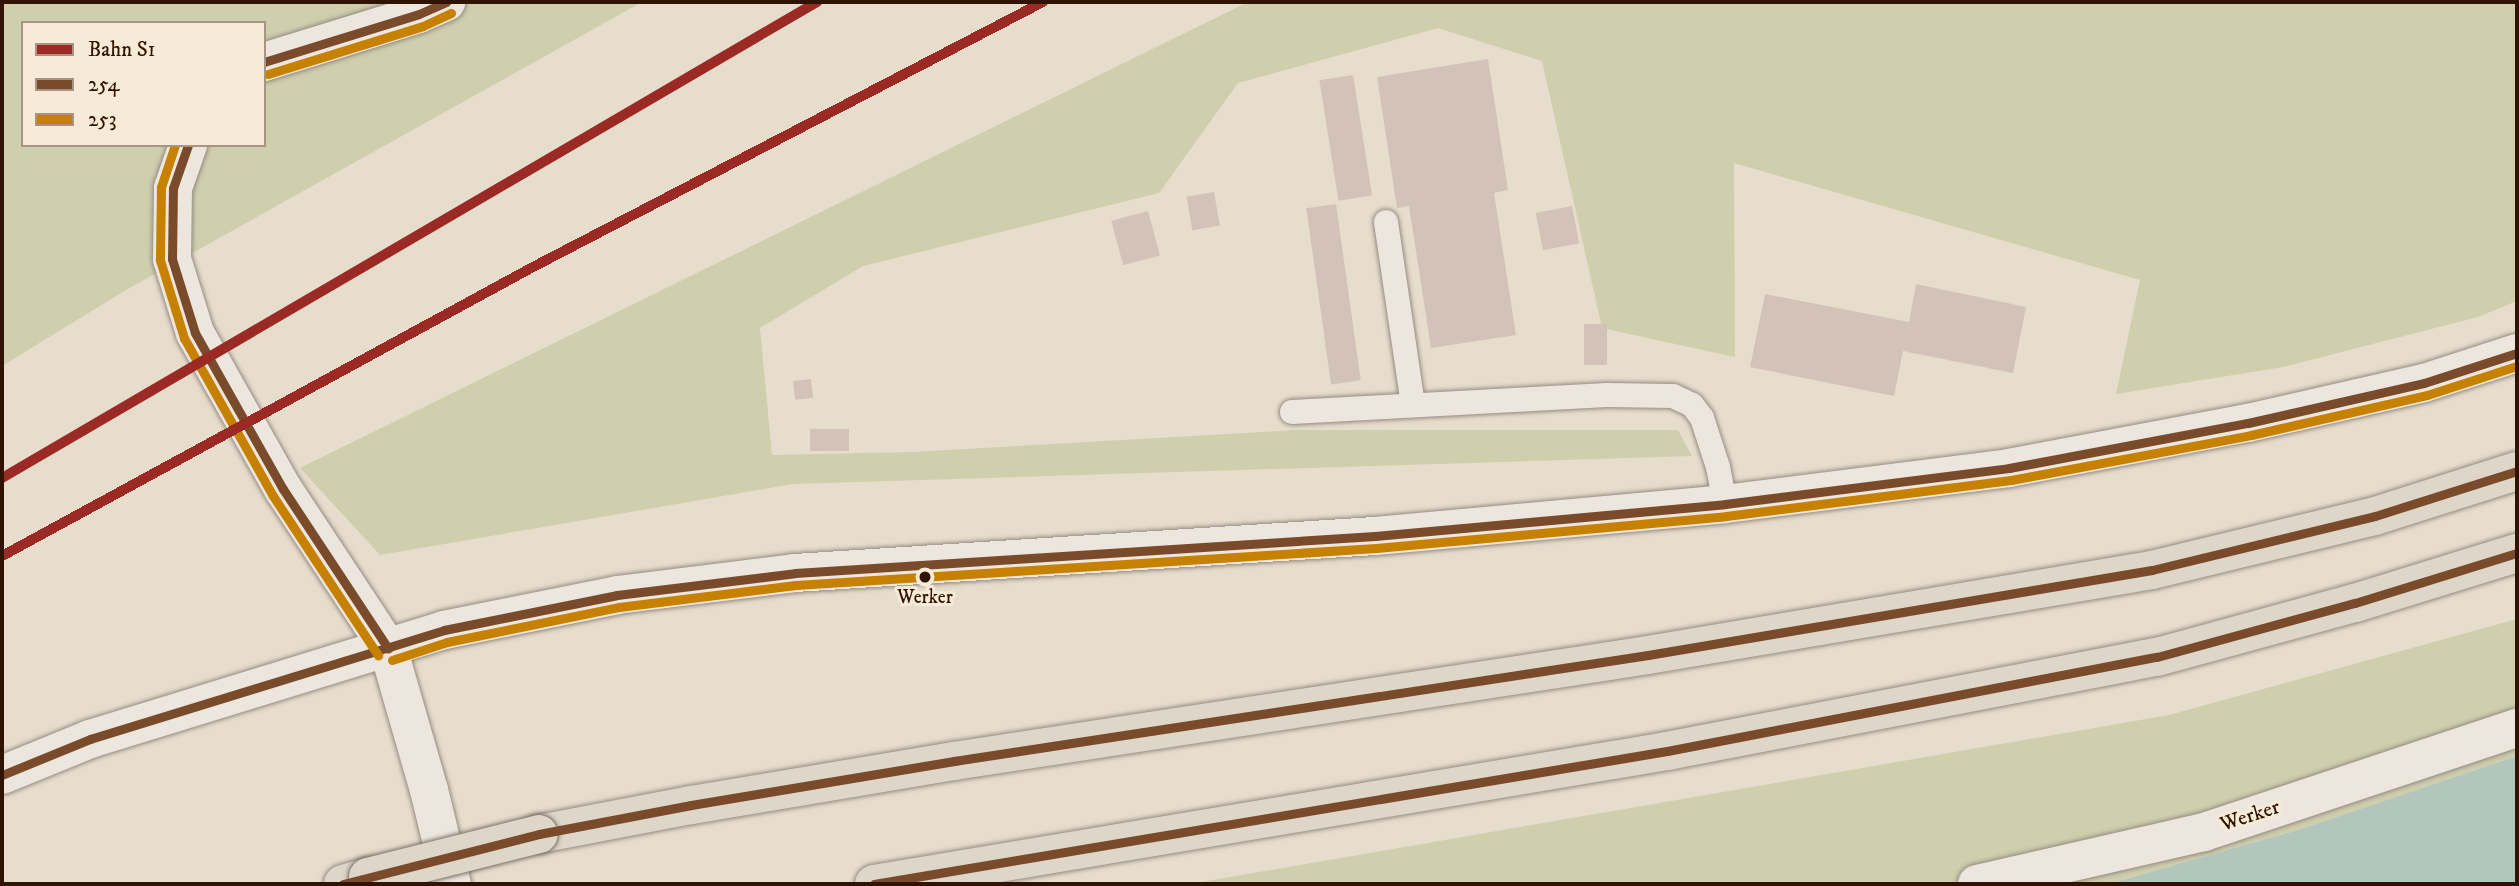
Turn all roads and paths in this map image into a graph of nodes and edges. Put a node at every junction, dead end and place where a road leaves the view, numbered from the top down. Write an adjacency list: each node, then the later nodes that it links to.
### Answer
1 (446, 2): 2 (main road)
2 (266, 61)
3 (187, 147): 11 (main road)
4 (1386, 222): 6 (lane)
5 (2517, 353): 9 (main road)
6 (1413, 405): 7 (lane); 9 (lane)
7 (1292, 412)
8 (2517, 471): 14 (highway, bridge)
9 (1725, 504): 11 (main road)
10 (2517, 553): 16 (highway)
11 (388, 648): 13 (main road); 15 (main road)
12 (2517, 728): 17 (main road, Werker)
13 (2, 775)
14 (355, 881)
15 (452, 884)
16 (874, 884)
17 (1977, 884)

